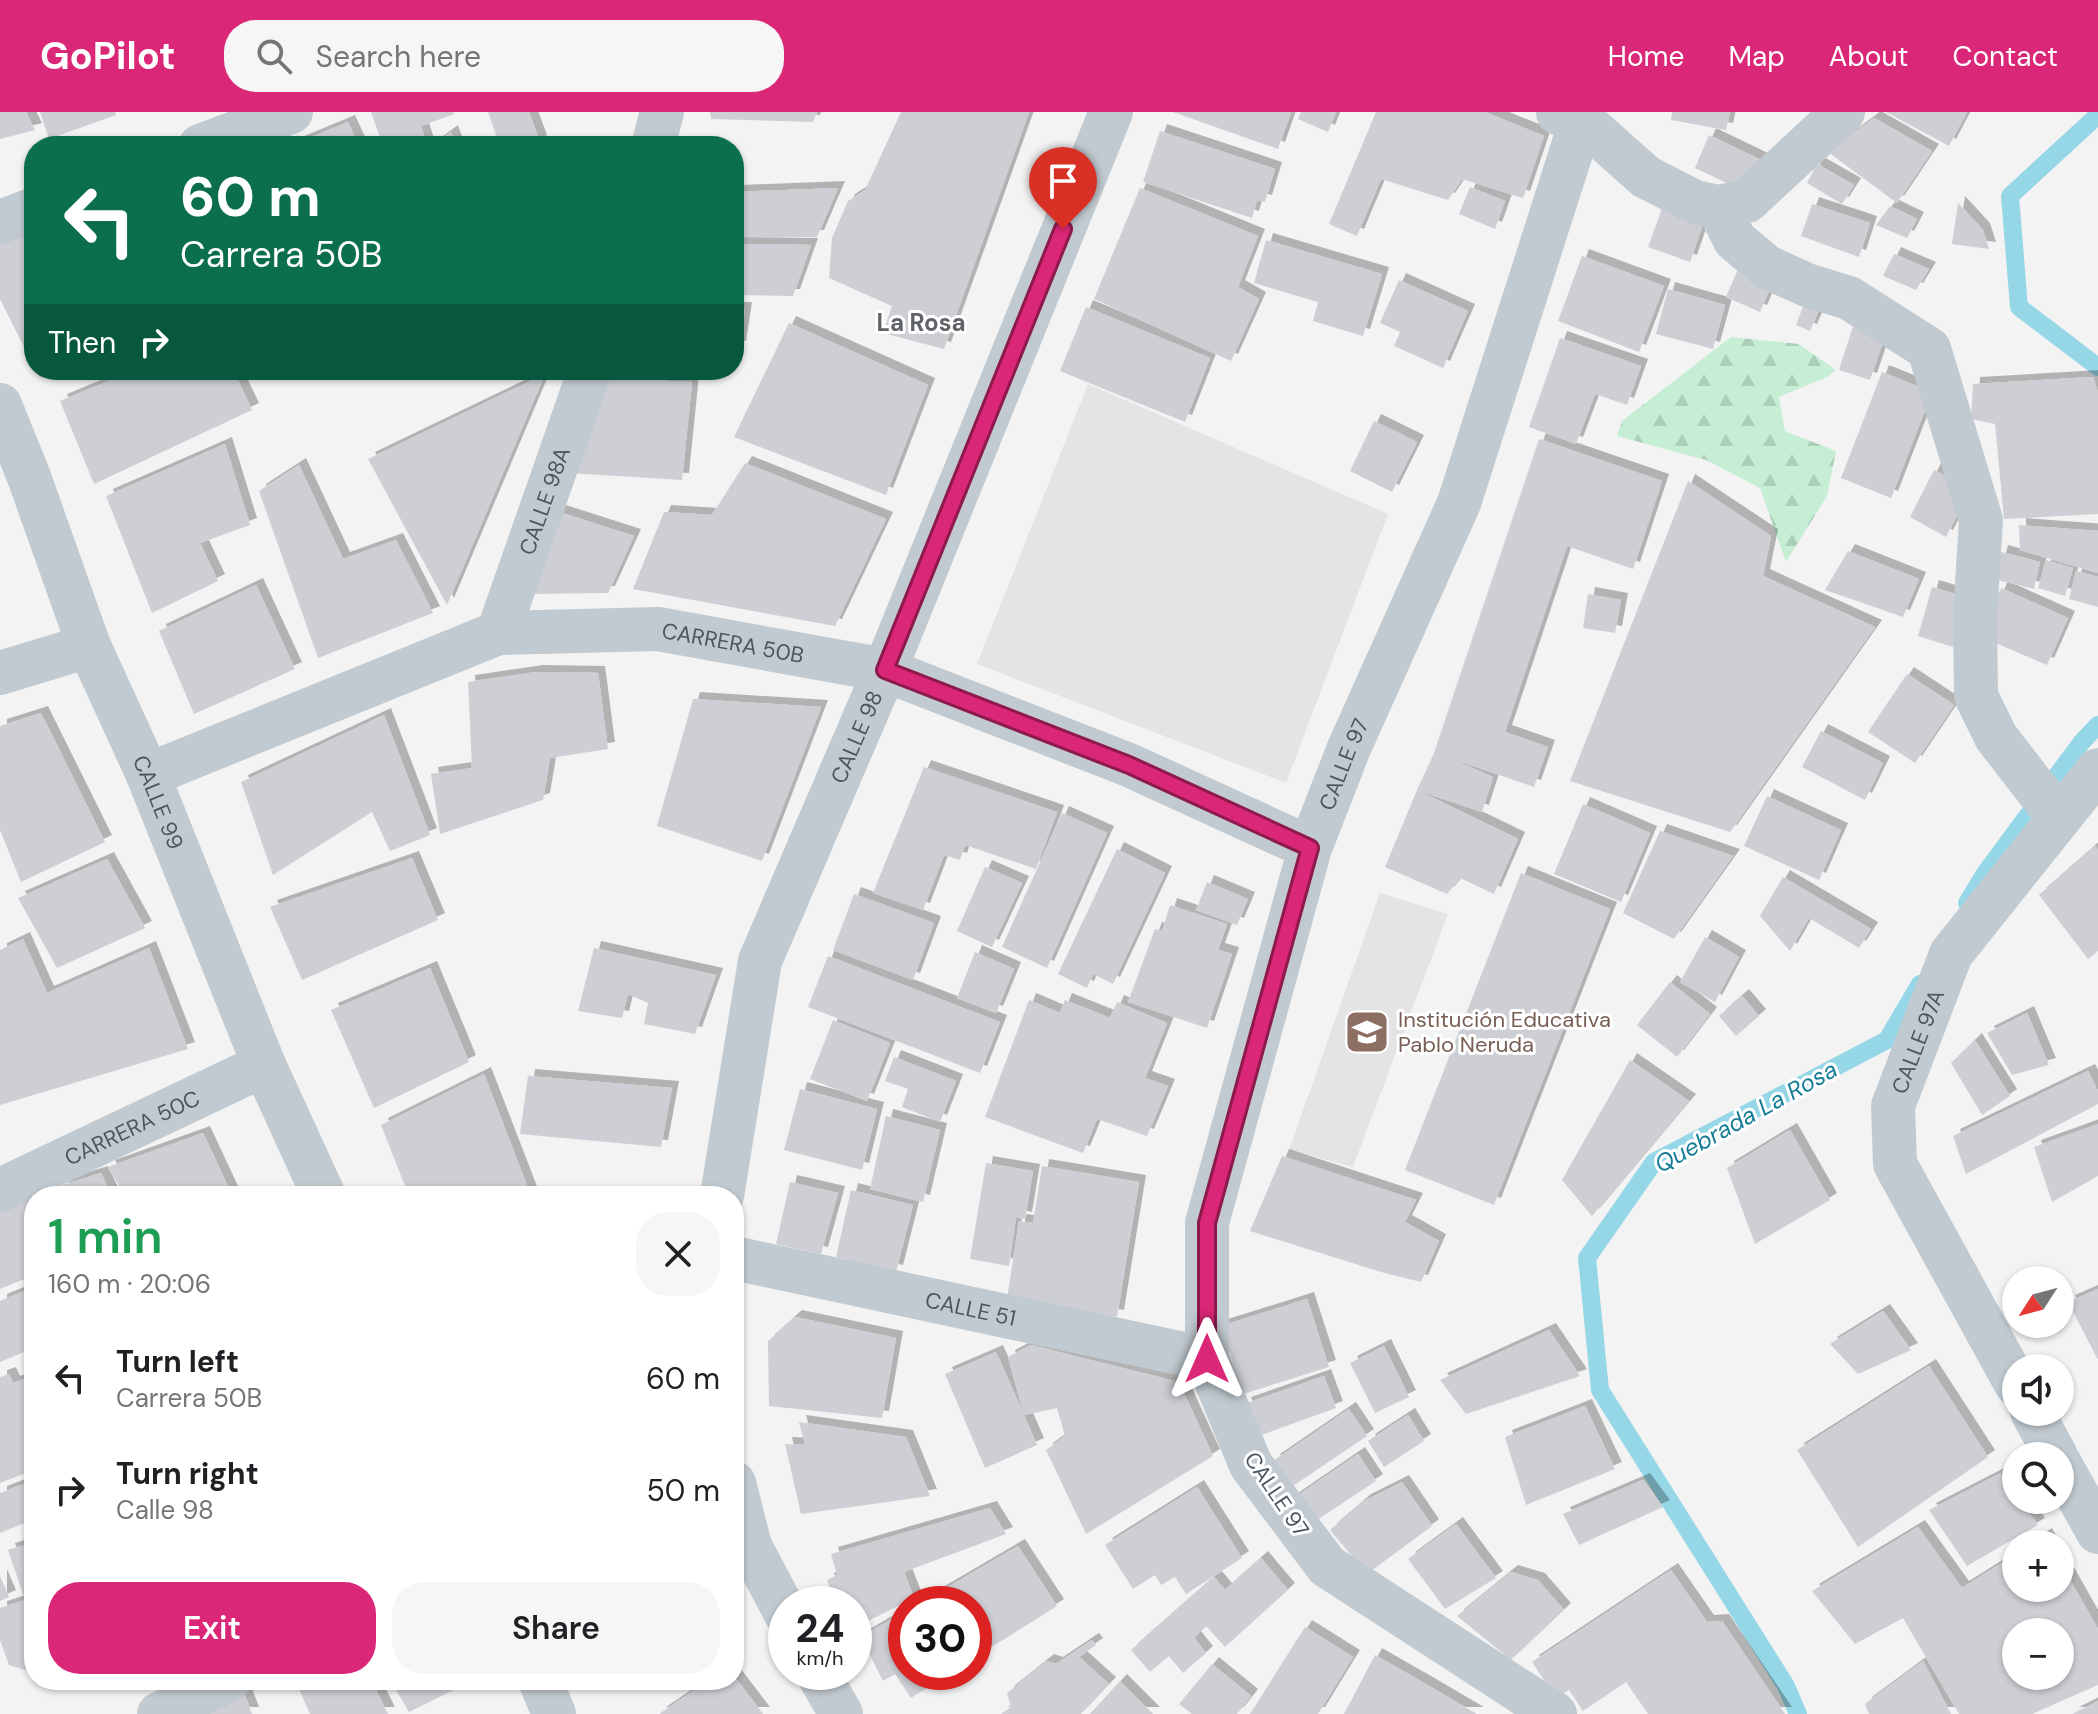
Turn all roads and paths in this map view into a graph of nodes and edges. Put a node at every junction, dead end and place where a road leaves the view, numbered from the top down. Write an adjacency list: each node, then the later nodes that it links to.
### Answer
1 (291, 112): 6 (street)
2 (662, 112): 7 (street)
3 (1111, 112): 15 (street, CALLE 98)
4 (1843, 112): 8 (street)
5 (1574, 115): 8 (street); 20 (street, CALLE 97)
6 (227, 136)
7 (656, 136)
8 (1718, 207): 19 (street)
9 (24, 213): 10 (street)
10 (0, 222)
11 (587, 380): 13 (street, CALLE 98A)
12 (0, 405): 14 (street, CALLE 99)
13 (498, 633): 15 (street, CARRERA 50B); 18 (street, CARRERA 50B)
14 (89, 646): 16 (street); 18 (street, CALLE 99)
15 (885, 670): 20 (street, CARRERA 50B); 23 (street, CALLE 98)
16 (0, 673)
17 (2098, 770): 19 (street, CALLE 97A)
18 (148, 775): 21 (street, CALLE 99)
19 (2053, 811): 27 (street, CALLE 97A)
20 (1310, 848): 26 (street, CALLE 97)
21 (264, 1065): 22 (street, CALLE 99); 24 (street, CARRERA 50C)
22 (319, 1186)
23 (724, 1186)
24 (0, 1190)
25 (744, 1260): 26 (street, CALLE 51)
26 (1207, 1359): 38 (street, CALLE 97)
27 (2002, 1359)
28 (2074, 1489): 30 (street)
29 (744, 1522): 31 (street)
30 (2098, 1532)
31 (771, 1586)
32 (208, 1690): 35 (street)
33 (544, 1690): 36 (street)
34 (827, 1690): 37 (street)
35 (159, 1714)
36 (554, 1714)
37 (841, 1714)
38 (1555, 1714)

